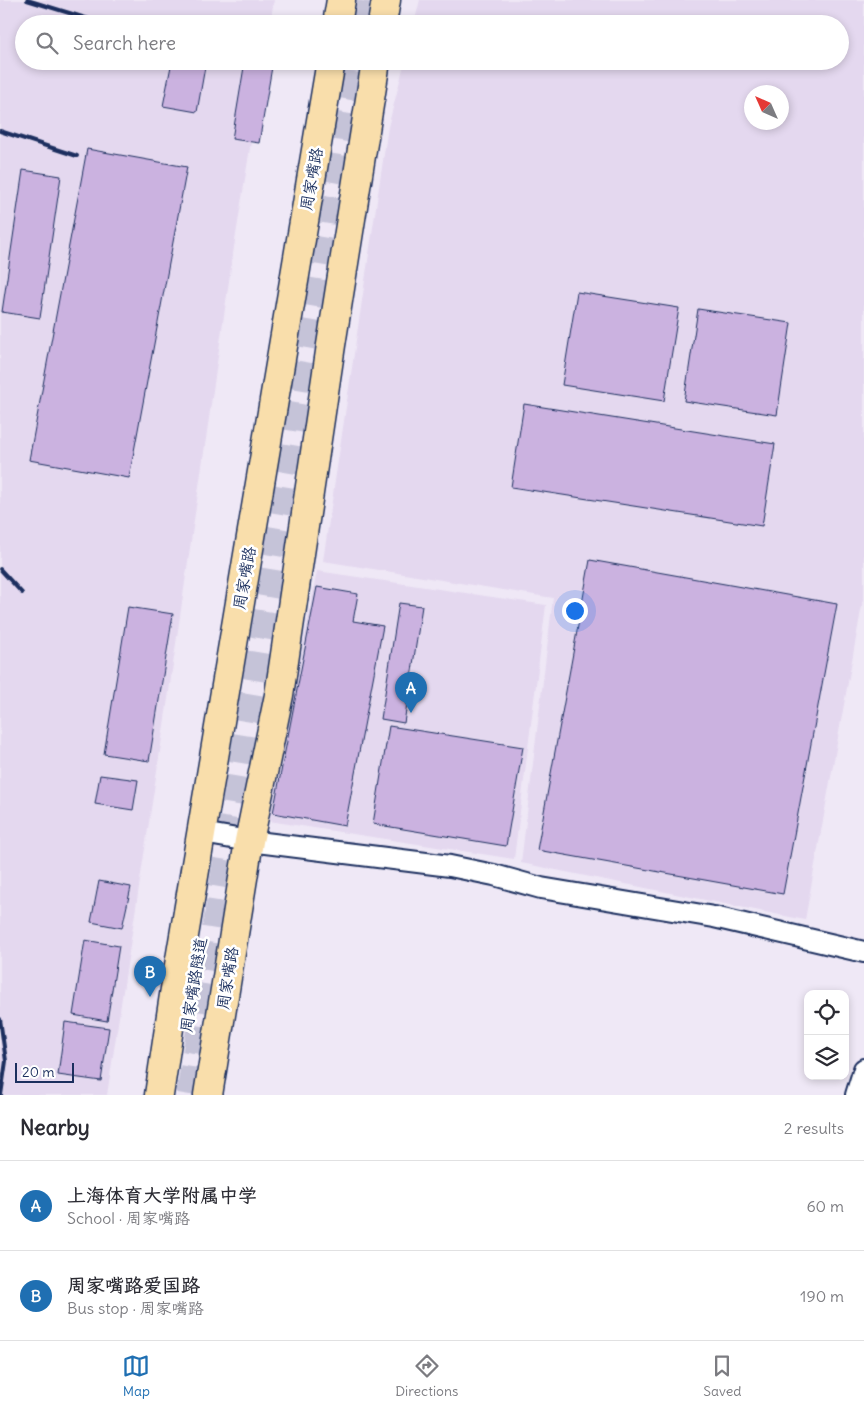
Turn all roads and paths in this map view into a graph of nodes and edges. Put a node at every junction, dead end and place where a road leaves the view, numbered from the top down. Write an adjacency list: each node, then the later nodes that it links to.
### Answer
1 (341, 0): 3 (main road)
2 (386, 0): 4 (main road)
3 (338, 15)
4 (384, 15)
5 (329, 70): 7 (main road, 周家嘴路)
6 (375, 70): 8 (main road, 周家嘴路)
7 (202, 833): 8 (street); 12 (main road, 周家嘴路)
8 (249, 841): 10 (street); 14 (main road, 周家嘴路)
9 (211, 874): 13 (main road, 周家嘴路隧道)
10 (864, 952)
11 (864, 1069): 15 (street)
12 (159, 1095)
13 (175, 1095)
14 (208, 1095)
15 (856, 1095)

